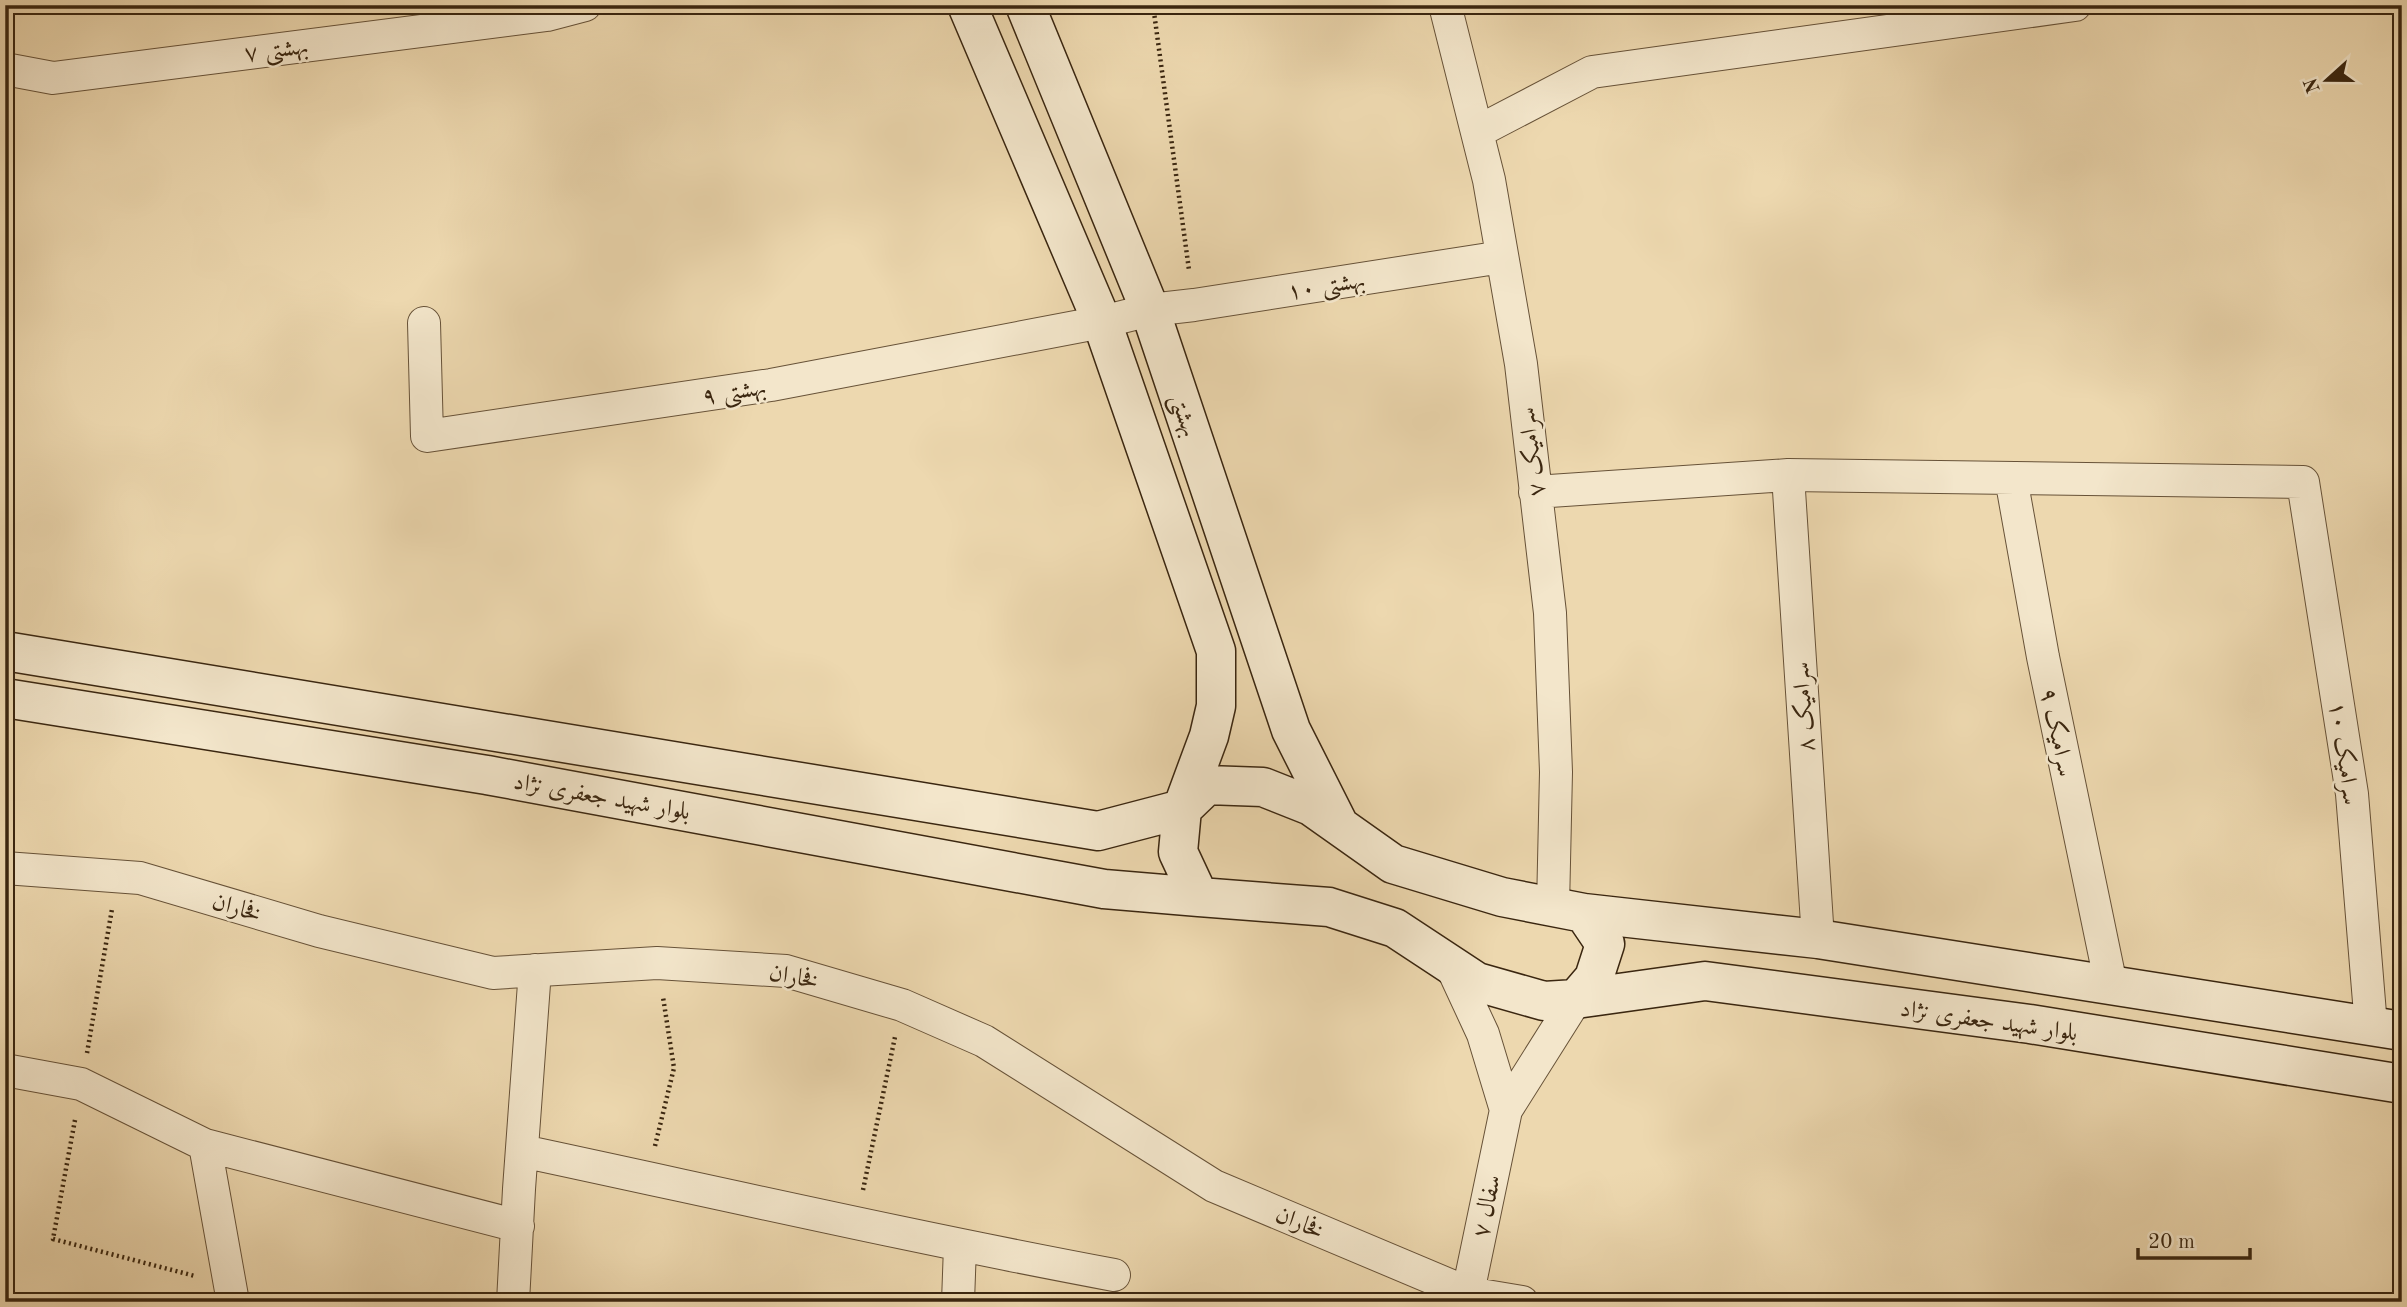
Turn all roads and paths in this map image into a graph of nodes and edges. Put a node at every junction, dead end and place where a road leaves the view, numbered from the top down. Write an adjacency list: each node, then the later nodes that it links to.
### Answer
1 (585, 5): 7 (street, بهشتی ۷)
2 (967, 5): 13 (main road, بهشتی)
3 (1025, 5): 12 (main road, بهشتی)
4 (1153, 5): 11 (path)
5 (1445, 5): 9 (street, سرامیک ۷)
6 (2075, 5): 9 (street)
7 (547, 10): 8 (street, بهشتی ۷)
8 (5, 69)
9 (1477, 132): 10 (street, سرامیک ۷)
10 (1502, 257): 11 (street, بهشتی ۱۰); 17 (street, سرامیک ۷)
11 (1194, 306): 12 (street, بهشتی ۱۰)
12 (1150, 310): 13 (street, بهشتی ۹); 21 (main road, بهشتی)
13 (1102, 322): 14 (street, بهشتی ۹); 20 (main road, بهشتی)
14 (424, 323)
15 (1788, 475): 16 (street); 17 (street); 26 (street, سرامیک ۸)
16 (2011, 478): 31 (street, سرامیک ۹); 35 (street, سرامیک ۱۰)
17 (1535, 492): 25 (street, سرامیک ۷)
18 (5, 651): 20 (main road, بلوار شهید جعفری نژاد)
19 (5, 698): 24 (main road, بلوار شهید جعفری نژاد)
20 (1182, 810): 21 (main road); 24 (main road, بهشتی)
21 (1340, 827): 25 (main road)
22 (5, 868): 23 (street, فخاران)
23 (117, 876): 29 (street, فخاران); 37 (path)
24 (1199, 897): 28 (main road, بلوار شهید جعفری نژاد)
25 (1568, 910): 26 (main road); 32 (main road)
26 (1818, 939): 30 (main road)
27 (657, 963): 29 (street, فخاران); 33 (street, فخاران); 42 (path)
28 (1451, 965): 32 (main road, بلوار شهید جعفری نژاد); 39 (street)
29 (535, 970): 41 (street)
30 (2038, 974): 31 (main road); 34 (main road)
31 (2111, 985): 35 (main road)
32 (1576, 999): 34 (main road, بلوار شهید جعفری نژاد); 39 (street)
33 (902, 1004): 43 (path); 48 (street, فخاران)
34 (2030, 1024): 38 (main road, بلوار شهید جعفری نژاد)
35 (2386, 1028)
36 (5, 1070): 37 (street)
37 (82, 1084): 40 (street); 47 (path)
38 (2402, 1084)
39 (1506, 1110): 48 (street, سفال ۷)
40 (205, 1145): 44 (street); 47 (street)
41 (522, 1151): 42 (street); 44 (street)
42 (647, 1178): 43 (street)
43 (856, 1221): 45 (street)
44 (518, 1226): 49 (street)
45 (960, 1246): 46 (street); 50 (street)
46 (1114, 1275)
47 (231, 1294)
48 (1467, 1297): 51 (street, فخاران)
49 (513, 1302)
50 (958, 1302)
51 (1522, 1302)

